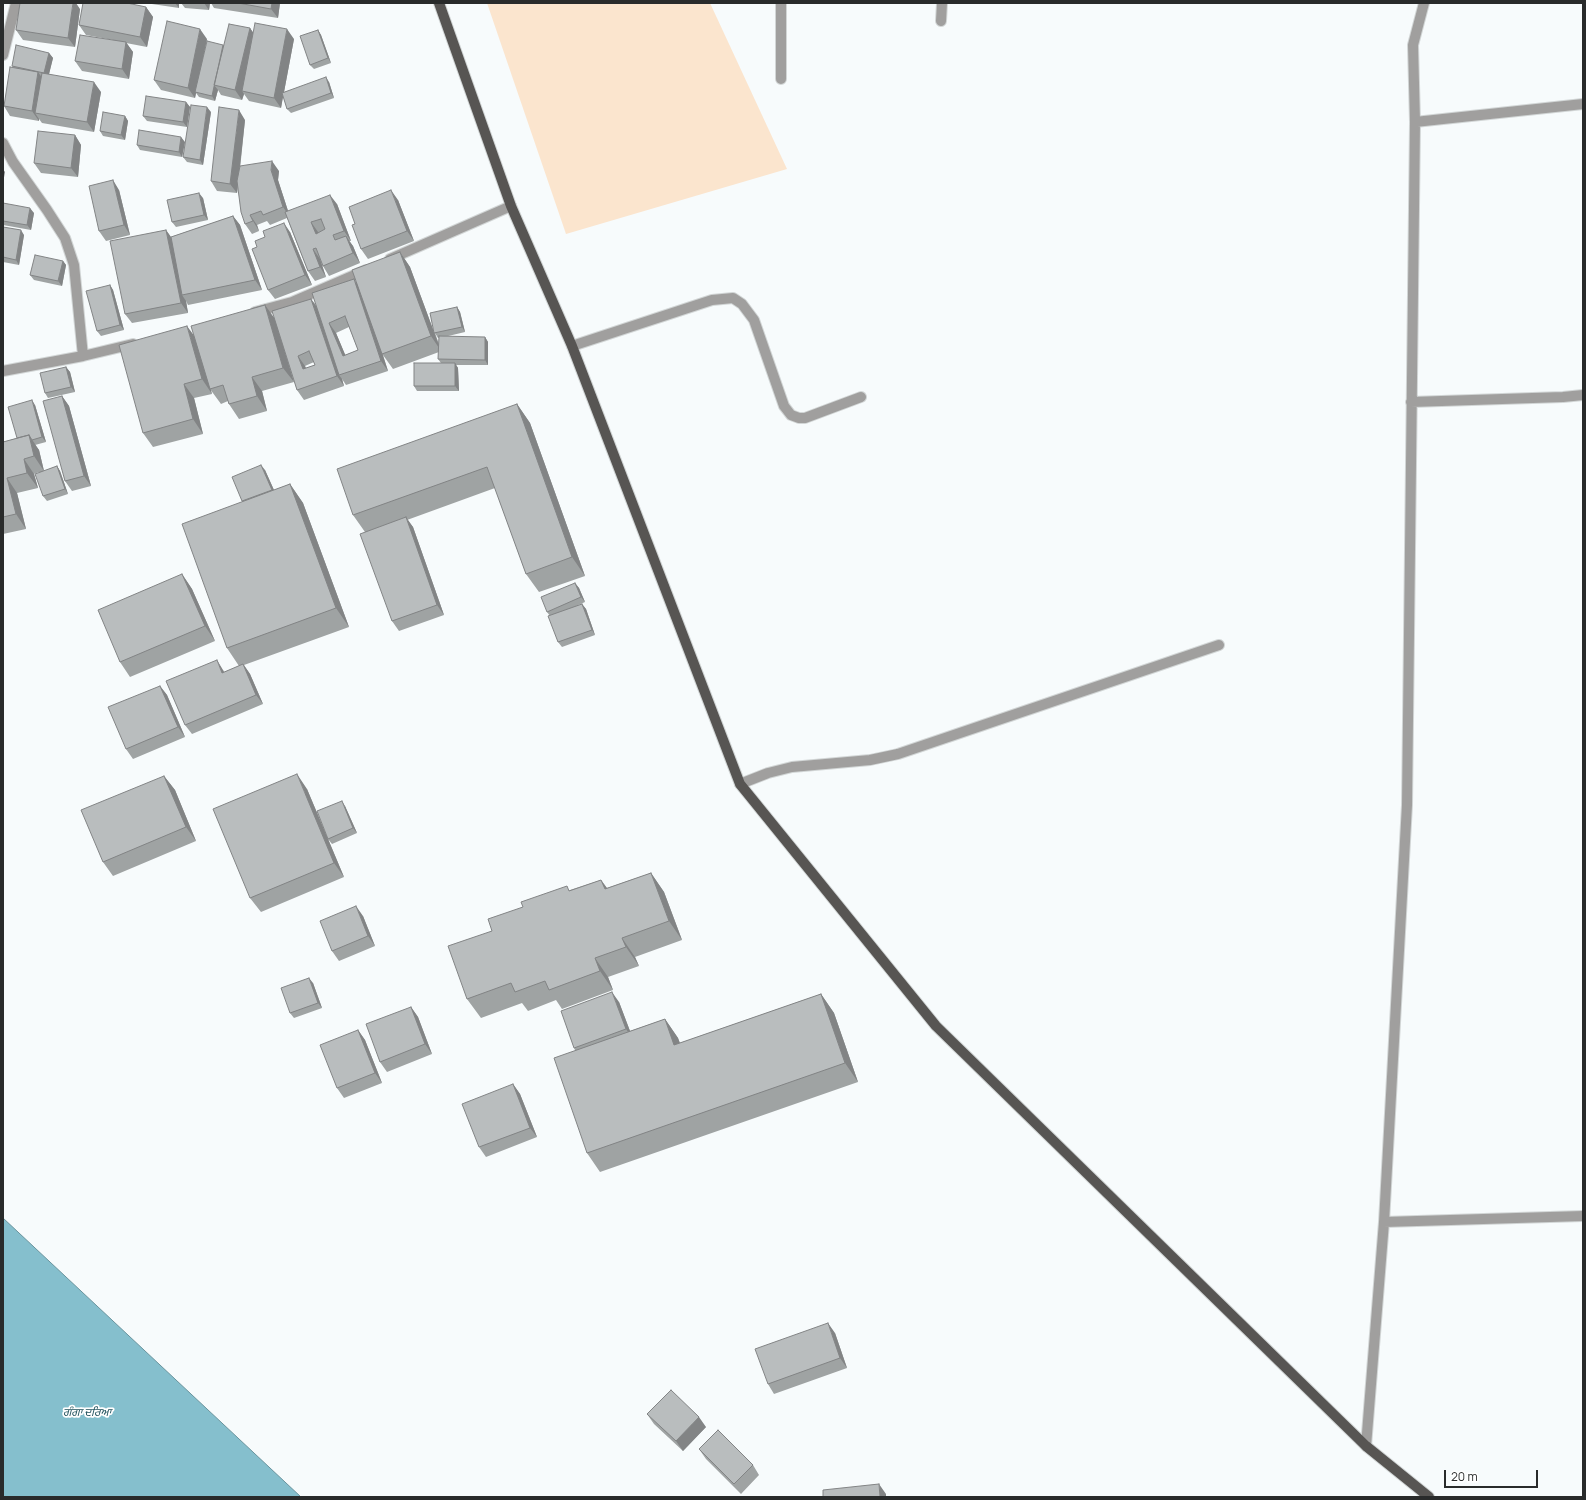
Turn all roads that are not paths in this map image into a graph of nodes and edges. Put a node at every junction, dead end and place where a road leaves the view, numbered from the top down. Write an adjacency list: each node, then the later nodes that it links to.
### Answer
1 (16, 3): 7 (street)
2 (438, 3): 12 (main road)
3 (781, 3): 8 (street)
4 (942, 3): 6 (street)
5 (1424, 3): 10 (street)
6 (941, 21)
7 (3, 55)
8 (781, 79)
9 (1583, 104): 10 (street)
10 (1415, 122): 20 (street)
11 (3, 143): 16 (street)
12 (511, 206): 13 (street); 15 (main road)
13 (247, 315)
14 (142, 342): 16 (street)
15 (572, 346): 19 (street); 22 (main road)
16 (83, 356): 17 (street)
17 (3, 371)
18 (1583, 395): 20 (street)
19 (861, 397)
20 (1411, 402): 24 (street)
21 (1219, 645): 22 (street)
22 (740, 784): 25 (main road)
23 (1583, 1216): 24 (street)
24 (1384, 1222): 25 (street)
25 (1366, 1446): 26 (main road)
26 (1429, 1497)

